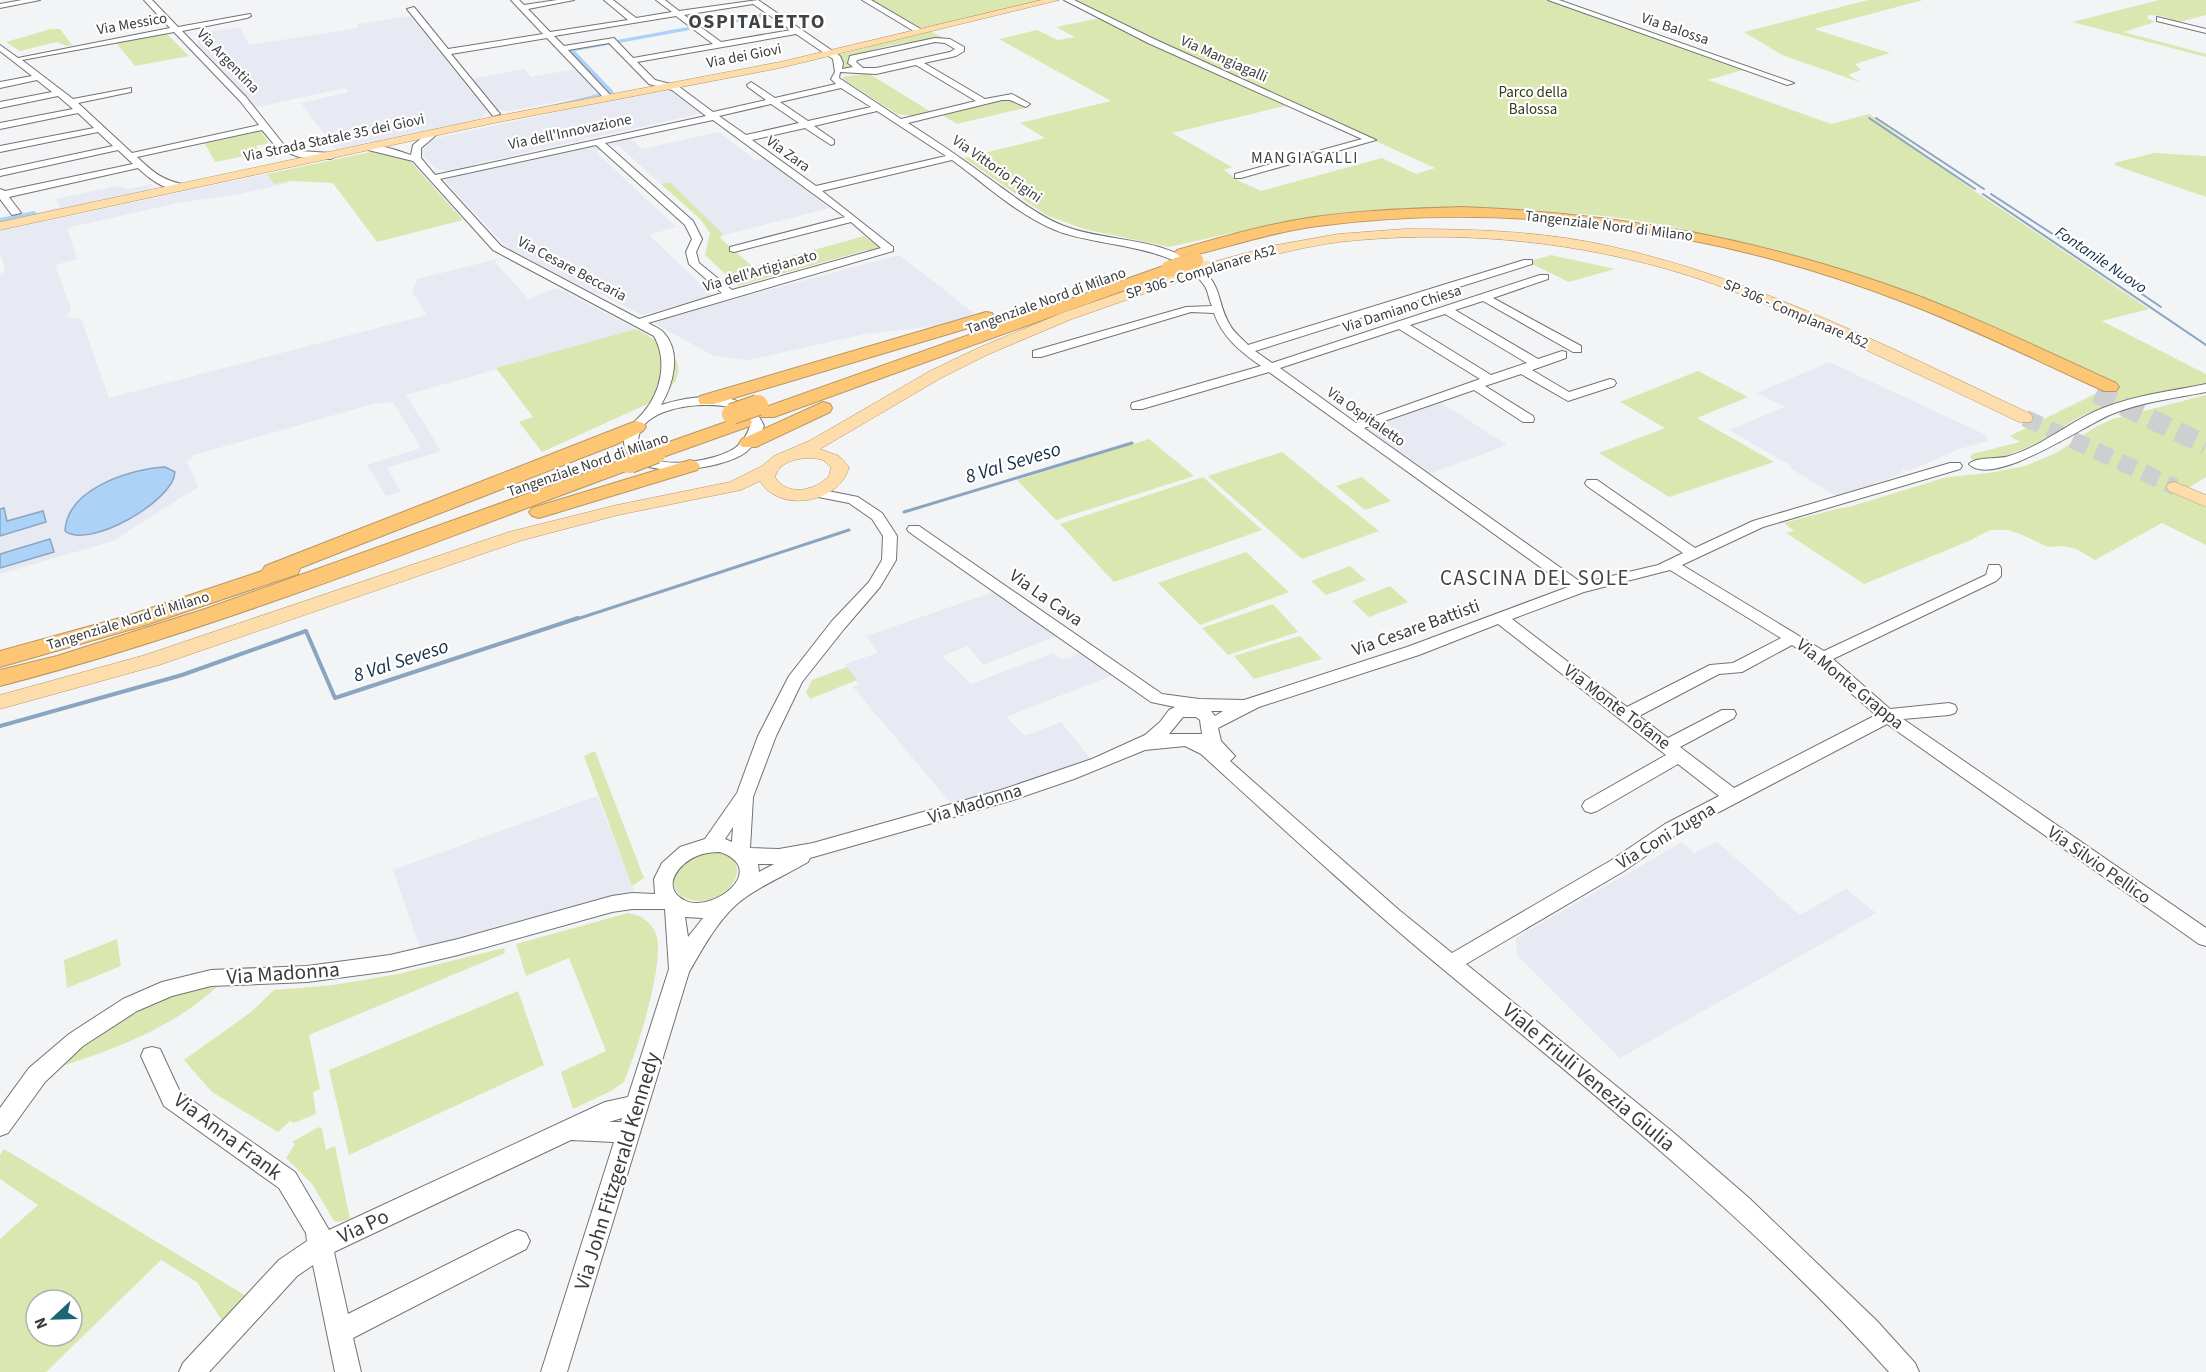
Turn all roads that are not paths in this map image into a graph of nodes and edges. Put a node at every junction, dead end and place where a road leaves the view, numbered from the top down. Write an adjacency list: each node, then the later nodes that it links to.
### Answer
1 (36, 0): 12 (street)
2 (148, 0): 19 (street, Via Argentina)
3 (515, 0): 13 (street)
4 (570, 0): 13 (street)
5 (608, 0): 18 (street)
6 (660, 0): 15 (street)
7 (866, 0): 22 (street)
8 (1054, 0): 22 (main road, Via dei Giovi)
9 (1068, 0): 75 (street, Via Mangiagalli)
10 (1552, 0): 35 (street, Via Balossa)
11 (754, 1): 15 (street); 20 (street)
12 (0, 6)
13 (523, 8): 23 (street)
14 (411, 9): 27 (street)
15 (679, 14): 18 (street); 24 (street)
16 (247, 16): 19 (street, Via Messico)
17 (2160, 19): 21 (street)
18 (634, 21): 23 (street)
19 (176, 29): 29 (street, Via Messico); 57 (street, Via Argentina)
20 (798, 31): 24 (street); 28 (street)
21 (2206, 31)
22 (920, 32): 28 (main road, Via dei Giovi)
23 (549, 35): 26 (street); 27 (street)
24 (719, 45): 30 (street)
25 (0, 47): 29 (street)
26 (562, 49): 30 (street); 43 (street)
27 (446, 52): 53 (street)
28 (830, 53): 32 (street, Via Vittorio Figini); 40 (main road, Via dei Giovi)
29 (16, 60): 33 (street); 34 (street)
30 (631, 61): 39 (street)
31 (917, 62): 32 (street); 32 (street); 45 (street)
32 (849, 71): 38 (street, Via Vittorio Figini)
33 (24, 74)
34 (40, 78): 36 (street); 42 (street)
35 (1790, 83)
36 (0, 85)
37 (751, 85): 44 (street)
38 (842, 85): 44 (street, Via dell'Innovazione); 49 (street, Via Vittorio Figini)
39 (651, 86): 40 (main road, Via dei Giovi); 43 (main road, Via dei Giovi)
40 (667, 86): 52 (street, Via Zara)
41 (128, 90): 46 (street)
42 (60, 93): 46 (street); 48 (street)
43 (609, 98): 51 (main road, Via dei Giovi)
44 (773, 101): 52 (street, Via dell'Innovazione); 55 (street)
45 (983, 101): 47 (street); 54 (street)
46 (71, 102): 50 (street)
47 (1026, 104)
48 (0, 105)
49 (879, 108): 54 (street, Via Vittorio Figini); 55 (street)
50 (80, 110): 56 (street); 58 (street)
51 (509, 116): 53 (main road, Via Strada Statale 35 dei Giovi)
52 (711, 116): 60 (street, Via Zara); 61 (street, Via dell'Innovazione)
53 (494, 117): 59 (main road, Via Strada Statale 35 dei Giovi)
54 (897, 119): 69 (street, Via Vittorio Figini)
55 (807, 125): 60 (street); 62 (street)
56 (0, 126)
57 (266, 126): 64 (street, Via Argentina); 68 (street)
58 (100, 129): 63 (street); 66 (street)
59 (432, 134): 65 (main road, Via Strada Statale 35 dei Giovi); 67 (street)
60 (743, 139): 78 (street, Via Zara)
61 (598, 141): 76 (street, Via dell'Innovazione); 90 (street)
62 (831, 142)
63 (120, 147): 68 (street); 74 (street)
64 (281, 147): 70 (street); 71 (street)
65 (398, 147): 67 (street); 71 (main road, Via Strada Statale 35 dei Giovi)
66 (0, 149)
67 (416, 153): 76 (street, Via Cesare Beccaria)
68 (130, 156): 72 (street)
69 (954, 157): 78 (street); 87 (street, Via Vittorio Figini)
70 (280, 158): 71 (street); 73 (street)
71 (297, 159): 73 (main road, Via Strada Statale 35 dei Giovi)
72 (140, 165): 77 (street); 79 (street)
73 (259, 171): 77 (main road, Via Strada Statale 35 dei Giovi)
74 (0, 173)
75 (1238, 176)
76 (433, 178): 96 (street, Via Cesare Beccaria)
77 (165, 185): 82 (main road, Via Strada Statale 35 dei Giovi)
78 (813, 190): 81 (street, Via Zara)
79 (1, 193): 80 (street)
80 (16, 213)
81 (853, 218): 83 (street); 84 (street, Via Zara)
82 (0, 226)
83 (734, 249)
84 (890, 249): 90 (street, Via dell'Artigianato)
85 (1195, 260): 87 (highway, Tangenziale Nord di Milano, bridge); 111 (highway, Tangenziale Nord di Milano); 115 (main road, SP 306 - Complanare A52)
86 (1528, 262): 100 (street)
87 (1167, 264): 89 (highway, Tangenziale Nord di Milano); 93 (street, Via Ospitaletto); 95 (highway, Tangenziale Nord di Milano); 118 (main road, SP 306 - Complanare A52)
88 (1544, 277): 91 (street, Via Damiano Chiesa)
89 (1089, 286): 112 (highway); 114 (highway, Tangenziale Nord di Milano)
90 (730, 295): 96 (street, Via dell'Artigianato)
91 (1484, 297): 94 (street, Via Damiano Chiesa); 99 (street)
92 (1199, 310): 93 (street); 98 (street); 101 (street)
93 (1218, 310): 98 (street, Via Ospitaletto)
94 (1447, 310): 97 (street, Via Damiano Chiesa); 103 (street)
95 (1016, 322): 114 (highway, Tangenziale Nord di Milano); 120 (highway)
96 (638, 323): 108 (street, Via Cesare Beccaria)
97 (1401, 325): 104 (street, Via Damiano Chiesa); 106 (street)
98 (1227, 331): 100 (street, Via Ospitaletto)
99 (1578, 349)
100 (1246, 350): 104 (street, Via Ospitaletto)
101 (1037, 354)
102 (1562, 355): 103 (street)
103 (1537, 364): 105 (street)
104 (1269, 368): 113 (street, Via Damiano Chiesa); 117 (street, Via Ospitaletto)
105 (1521, 369): 106 (street); 107 (street)
106 (1490, 380): 109 (street)
107 (1610, 382)
108 (664, 385): 112 (street); 119 (street, Via Cesare Beccaria)
109 (1475, 385): 116 (street); 117 (street)
110 (2206, 387): 134 (street, Via Cesare Battisti)
111 (2103, 390)
112 (702, 400): 119 (street); 120 (street)
113 (1137, 406)
114 (762, 409): 119 (highway, Tangenziale Nord di Milano)
115 (2025, 418)
116 (1528, 419)
117 (1353, 428): 137 (street, Via Ospitaletto)
118 (839, 431): 121 (main road, SP 306 - Complanare A52); 122 (main road)
119 (646, 436): 123 (street); 138 (highway); 138 (highway, Tangenziale Nord di Milano, bridge)
120 (750, 443): 123 (street)
121 (797, 454): 122 (main road); 124 (main road, SP 306 - Complanare A52)
122 (832, 458): 125 (main road)
123 (690, 466): 138 (highway)
124 (768, 470): 127 (main road, SP 306 - Complanare A52); 129 (main road)
125 (838, 478): 130 (main road); 131 (street)
126 (1592, 483): 134 (street)
127 (735, 486): 129 (main road); 145 (main road)
128 (2175, 487): 132 (main road)
129 (772, 488): 130 (main road)
130 (813, 492): 131 (street)
131 (853, 500): 158 (street)
132 (2206, 502)
133 (914, 529): 144 (street, Via La Cava)
134 (1694, 554): 135 (street, Via Cesare Battisti)
135 (1672, 565): 137 (street, Via Cesare Battisti); 140 (street, Via Monte Grappa)
136 (1994, 568): 141 (street)
137 (1579, 588): 139 (street, Via Cesare Battisti)
138 (209, 606): 142 (highway, Tangenziale Nord di Milano); 143 (highway, Tangenziale Nord di Milano)
139 (1500, 618): 146 (street, Via Cesare Battisti); 148 (street, Via Monte Tofane)
140 (1794, 639): 141 (street, Via Monte Grappa); 148 (street)
141 (1823, 658): 150 (street, Via Monte Grappa)
142 (0, 659)
143 (0, 678)
144 (1157, 698): 146 (street, Via Cesare Battisti); 151 (street, Via La Cava)
145 (0, 702)
146 (1246, 704): 152 (street, Via Cesare Battisti)
147 (1949, 709): 150 (street, Via Coni Zugna)
148 (1623, 712): 155 (street, Via Monte Tofane)
149 (1728, 714): 155 (street)
150 (1888, 717): 157 (street, Via Monte Grappa); 160 (street, Via Coni Zugna)
151 (1172, 719): 152 (street); 153 (street); 154 (street)
152 (1208, 724): 153 (street); 159 (street, Viale Friuli Venezia Giulia)
153 (1185, 741): 154 (street); 156 (street, Viale Friuli Venezia Giulia)
154 (1137, 748): 156 (street); 163 (street, Via Madonna)
155 (1673, 751): 160 (street, Via Monte Tofane); 161 (street)
156 (1223, 765): 159 (street, Viale Friuli Venezia Giulia)
157 (1993, 791): 170 (street, Via Silvio Pellico)
158 (745, 795): 162 (street); 164 (street)
159 (1259, 796): 171 (street, Viale Friuli Venezia Giulia)
160 (1732, 796): 171 (street, Via Coni Zugna)
161 (1591, 806)
162 (711, 845): 164 (street); 165 (street)
163 (816, 850): 164 (street, Via Madonna); 166 (street, Via Madonna)
164 (742, 853): 166 (street)
165 (664, 875): 167 (street); 169 (street, Via Madonna)
166 (742, 890): 168 (street)
167 (672, 903): 168 (street); 169 (street, Via Madonna); 172 (street, Via John Fitzgerald Kennedy)
168 (726, 903): 172 (street, Via John Fitzgerald Kennedy)
169 (612, 904): 175 (street, Via Madonna)
170 (2206, 938)
171 (1450, 964): 184 (street, Viale Friuli Venezia Giulia)
172 (679, 969): 174 (street, Via John Fitzgerald Kennedy)
173 (152, 1056): 179 (street, Via Anna Frank)
174 (638, 1106): 176 (street, Via Po); 177 (street, Via John Fitzgerald Kennedy)
175 (0, 1126)
176 (568, 1130): 177 (street); 179 (street, Via Po)
177 (630, 1132): 183 (street, Via John Fitzgerald Kennedy)
178 (518, 1241): 180 (street)
179 (319, 1246): 180 (street, Via Anna Frank); 181 (street, Via Po)
180 (339, 1332): 182 (street, Via Anna Frank)
181 (192, 1372)
182 (348, 1372)
183 (554, 1372)
184 (1906, 1372)

